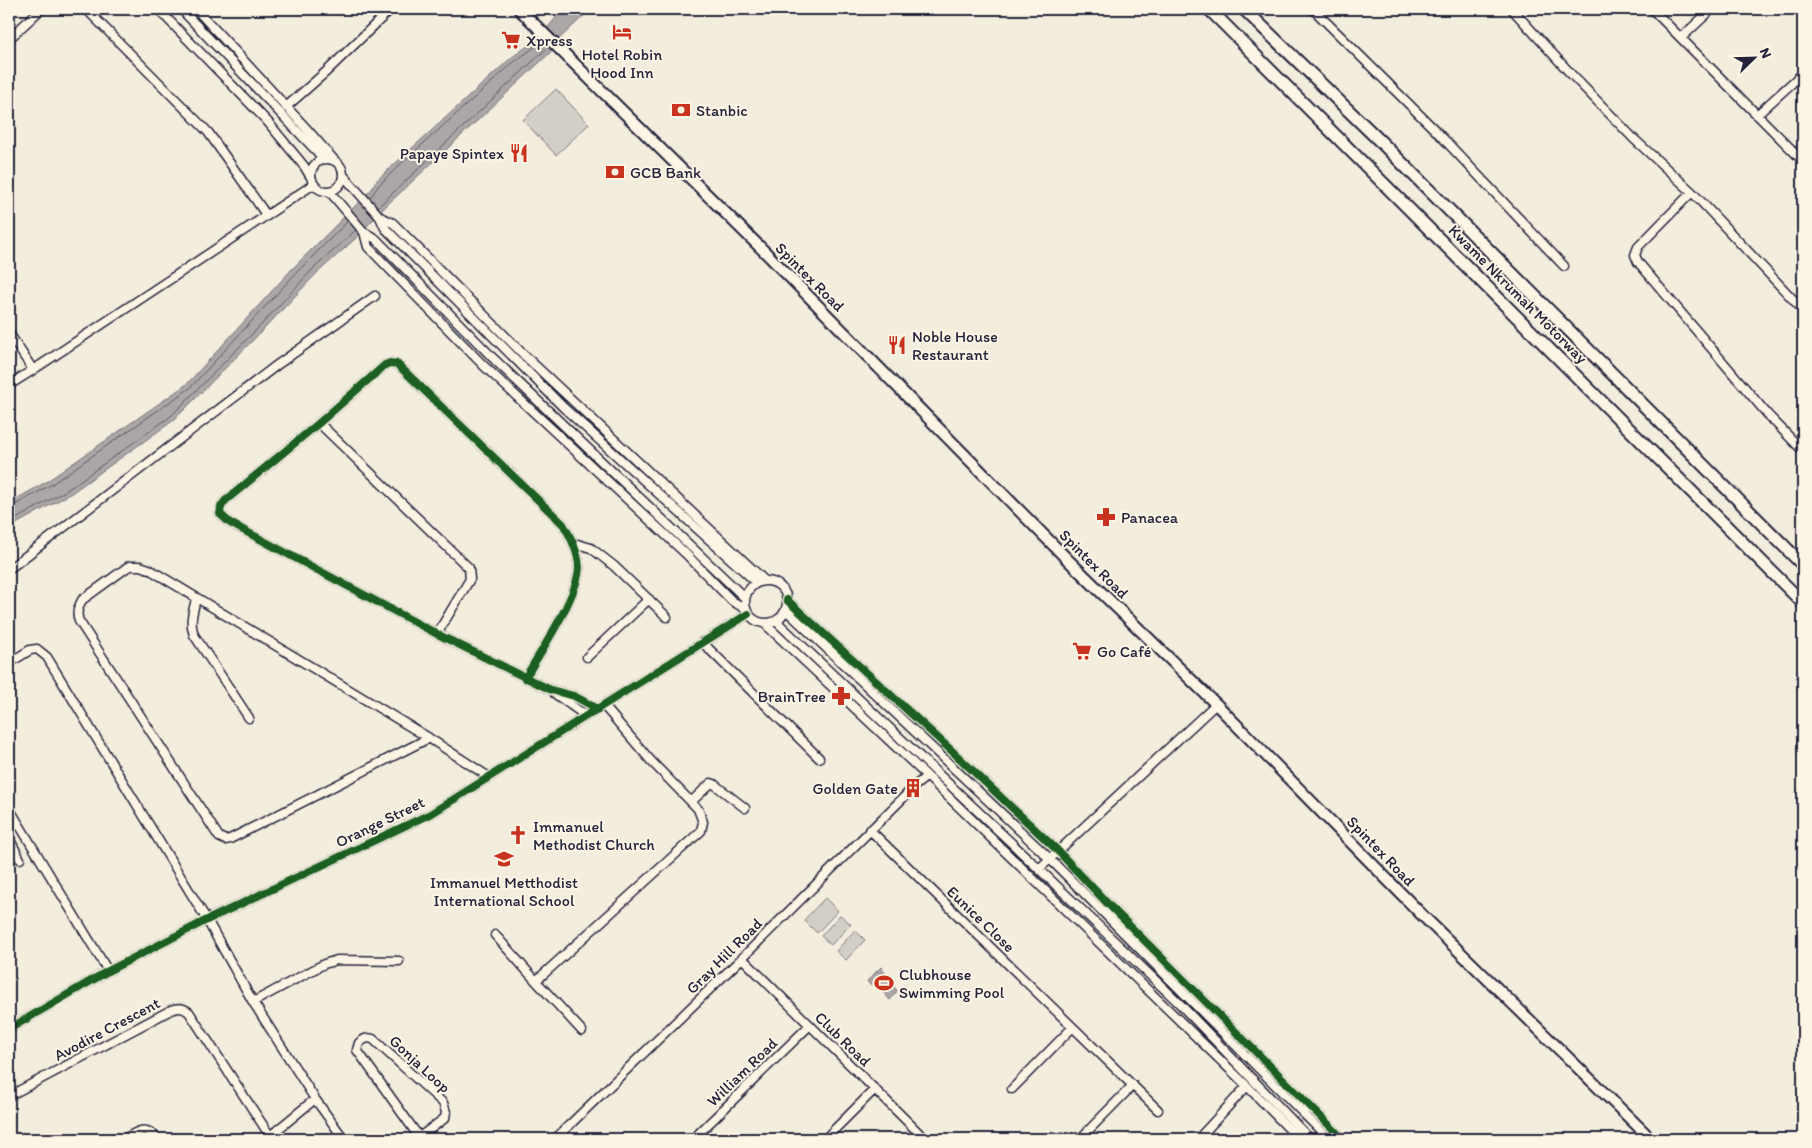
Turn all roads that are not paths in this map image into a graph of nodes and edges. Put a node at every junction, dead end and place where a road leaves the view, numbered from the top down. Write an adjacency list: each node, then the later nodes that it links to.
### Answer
1 (41, 9): 15 (street)
2 (86, 9): 26 (street)
3 (158, 9): 23 (street)
4 (181, 9): 19 (street)
5 (196, 9): 17 (street)
6 (391, 9): 17 (street)
7 (519, 9): 56 (main road, Spintex Road)
8 (1209, 9): 44 (highway, Kwame Nkrumah Motorway)
9 (1244, 9): 37 (highway, Kwame Nkrumah Motorway)
10 (1313, 9): 28 (street)
11 (1512, 9): 25 (street)
12 (1652, 9): 14 (street)
13 (1712, 9): 14 (street)
14 (1681, 38): 18 (street)
15 (9, 39)
16 (1803, 73): 18 (street)
17 (286, 107): 20 (street)
18 (1757, 115): 21 (street)
19 (324, 159): 20 (street); 23 (street)
20 (334, 160): 22 (street)
21 (1803, 161)
22 (343, 175): 24 (street); 39 (street)
23 (313, 182): 24 (street); 26 (street)
24 (329, 191): 27 (street)
25 (1692, 192): 30 (street); 35 (street)
26 (267, 216): 32 (street)
27 (364, 232): 40 (street); 46 (street)
28 (1564, 266)
29 (375, 296): 38 (street)
30 (1803, 310)
31 (9, 333): 32 (street)
32 (33, 370): 33 (street)
33 (9, 384)
34 (319, 423): 36 (street); 50 (street); 50 (street)
35 (1803, 451)
36 (574, 543): 42 (street); 54 (street)
37 (1803, 565)
38 (9, 569)
39 (760, 581): 40 (street); 43 (street)
40 (745, 598): 46 (street)
41 (196, 599): 59 (street); 60 (street); 60 (street)
42 (649, 599): 47 (street); 52 (street)
43 (787, 600): 45 (street); 69 (street)
44 (1803, 603)
45 (786, 610): 48 (street); 70 (street)
46 (747, 611): 49 (street); 51 (street, Orange Street)
47 (667, 617)
48 (776, 621): 49 (street); 72 (street)
49 (764, 623): 62 (street)
50 (437, 634): 54 (street)
51 (702, 642): 57 (street, Orange Street); 61 (street)
52 (587, 657)
53 (9, 662): 73 (street)
54 (525, 678): 55 (street)
55 (550, 690): 57 (street); 58 (street)
56 (1216, 704): 69 (street); 106 (main road, Spintex Road)
57 (601, 708): 58 (street, Orange Street); 64 (street)
58 (586, 716): 63 (street, Orange Street)
59 (249, 718)
60 (429, 738): 63 (street)
61 (819, 758)
62 (927, 776): 67 (street, Gray Hill Road); 85 (street)
63 (489, 777): 73 (street, Orange Street)
64 (691, 802): 66 (street); 78 (street)
65 (9, 808): 77 (street)
66 (745, 808)
67 (870, 830): 75 (street, Gray Hill Road); 81 (street, Eunice Close)
68 (9, 838): 71 (street)
69 (1057, 850): 70 (street); 105 (street)
70 (1049, 858): 72 (street); 104 (street)
71 (20, 859)
72 (1039, 869): 103 (street)
73 (207, 920): 77 (street, Orange Street); 79 (street)
74 (495, 935): 78 (street)
75 (742, 958): 80 (street, Club Road); 96 (street, Gray Hill Road)
76 (399, 960): 79 (street)
77 (108, 971): 82 (street, Orange Street)
78 (536, 981): 83 (street)
79 (253, 1002): 89 (street)
80 (810, 1026): 86 (street, Club Road); 97 (street, William Road)
81 (1072, 1028): 84 (street, Eunice Close); 87 (street)
82 (9, 1029)
83 (582, 1031)
84 (1133, 1085): 90 (street, Eunice Close); 100 (street)
85 (1247, 1086): 101 (street); 102 (street)
86 (875, 1089): 98 (street); 99 (street, Club Road)
87 (1012, 1089)
88 (9, 1096): 91 (street, Avodire Crescent)
89 (315, 1099): 91 (street); 95 (street)
90 (1158, 1110)
91 (271, 1138)
92 (418, 1138): 92 (street, Gonja Loop)
93 (124, 1139): 94 (street)
94 (157, 1139)
95 (344, 1139)
96 (555, 1139)
97 (693, 1139)
98 (825, 1139)
99 (925, 1139)
100 (1080, 1139)
101 (1198, 1139)
102 (1299, 1139)
103 (1310, 1139)
104 (1329, 1139)
105 (1343, 1139)
106 (1651, 1139)

